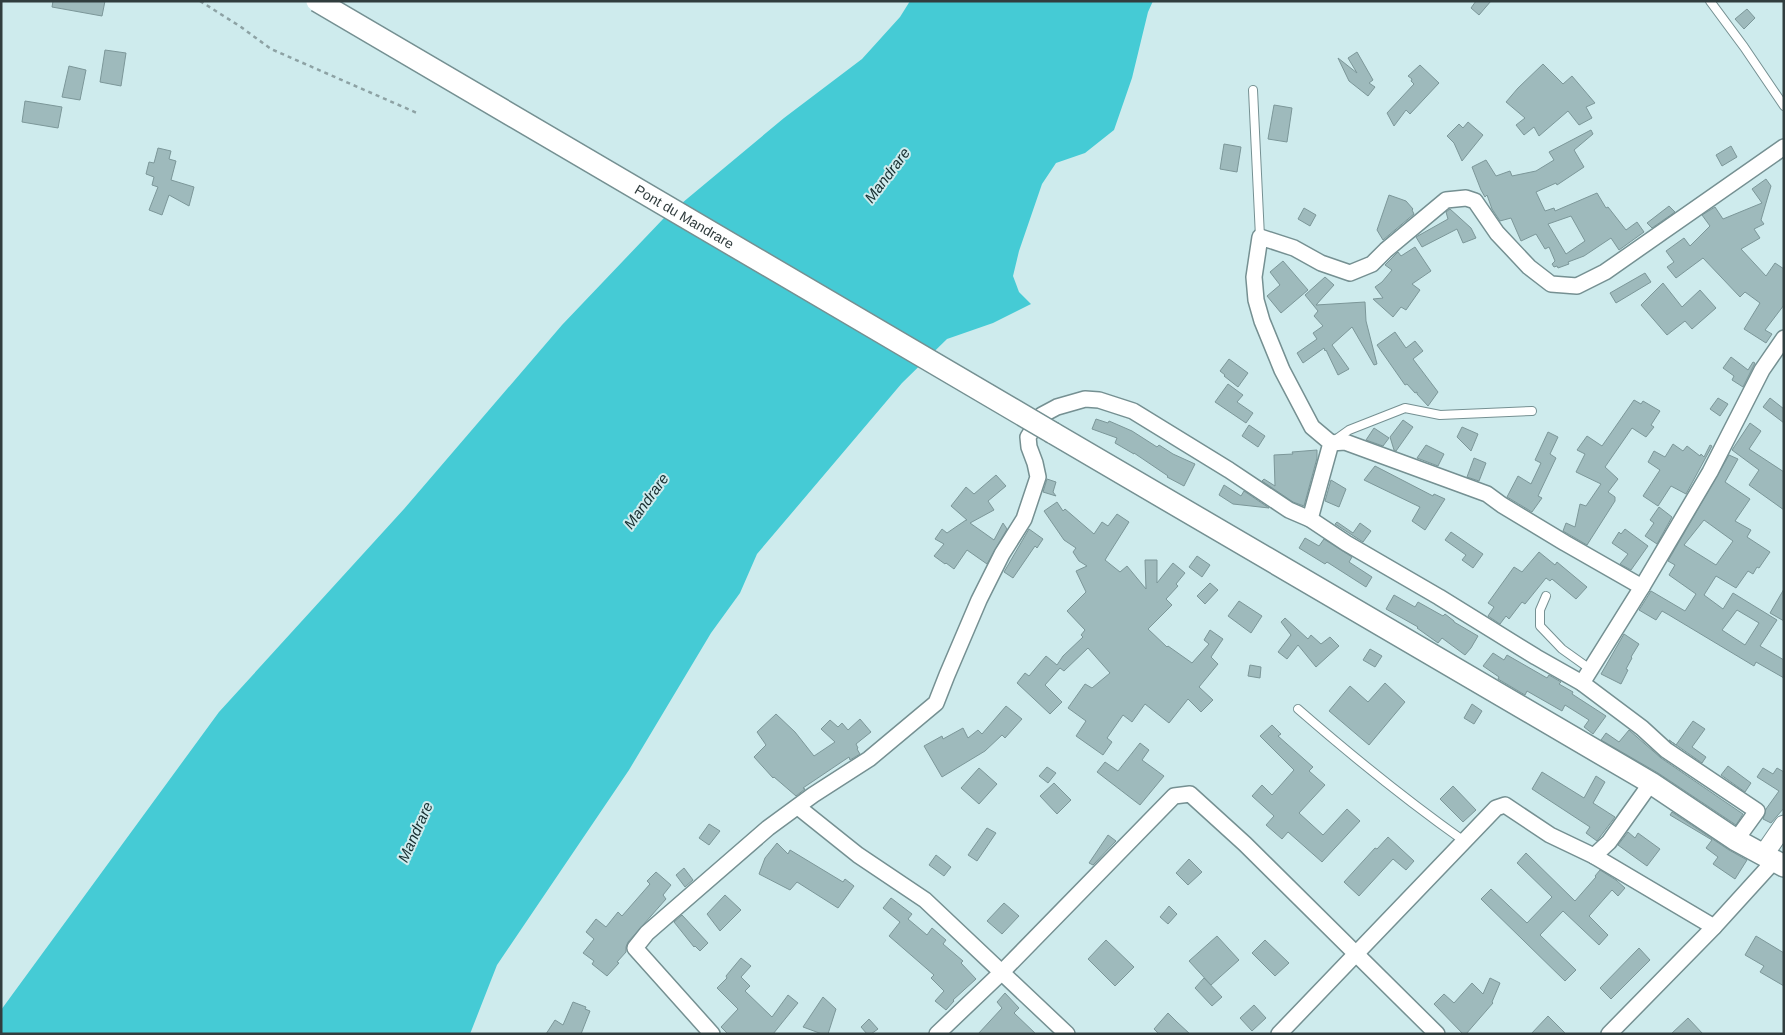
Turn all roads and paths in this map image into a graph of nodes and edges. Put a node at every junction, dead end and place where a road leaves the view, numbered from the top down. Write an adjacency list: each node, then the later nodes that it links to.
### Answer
1 (200, 1): 6 (path)
2 (317, 1): 18 (main road, Pont du Mandrare, bridge)
3 (1710, 1): 5 (lane)
4 (1253, 90): 8 (lane)
5 (1784, 106)
6 (417, 113)
7 (1784, 147): 8 (street)
8 (1260, 237): 11 (street)
9 (1784, 338): 13 (street)
10 (1532, 411): 11 (lane)
11 (1331, 443): 12 (street); 13 (street)
12 (1310, 519): 16 (street); 19 (street)
13 (1642, 587): 15 (street)
14 (1546, 596): 15 (lane)
15 (1590, 669): 16 (street)
16 (1582, 683): 21 (street)
17 (1298, 709): 22 (lane)
18 (1651, 783): 21 (main road, Pont du Mandrare); 23 (street)
19 (798, 807): 27 (street); 28 (street)
20 (1784, 825): 24 (street)
21 (1736, 840): 24 (main road, Pont du Mandrare)
22 (1464, 841): 23 (street); 26 (street)
23 (1594, 856): 25 (street)
24 (1774, 860): 25 (street)
25 (1714, 927): 33 (street)
26 (1356, 954): 27 (street); 31 (street); 32 (street)
27 (1002, 972): 29 (street); 30 (street)
28 (712, 1034)
29 (937, 1034)
30 (1067, 1034)
31 (1279, 1034)
32 (1437, 1034)
33 (1609, 1034)

